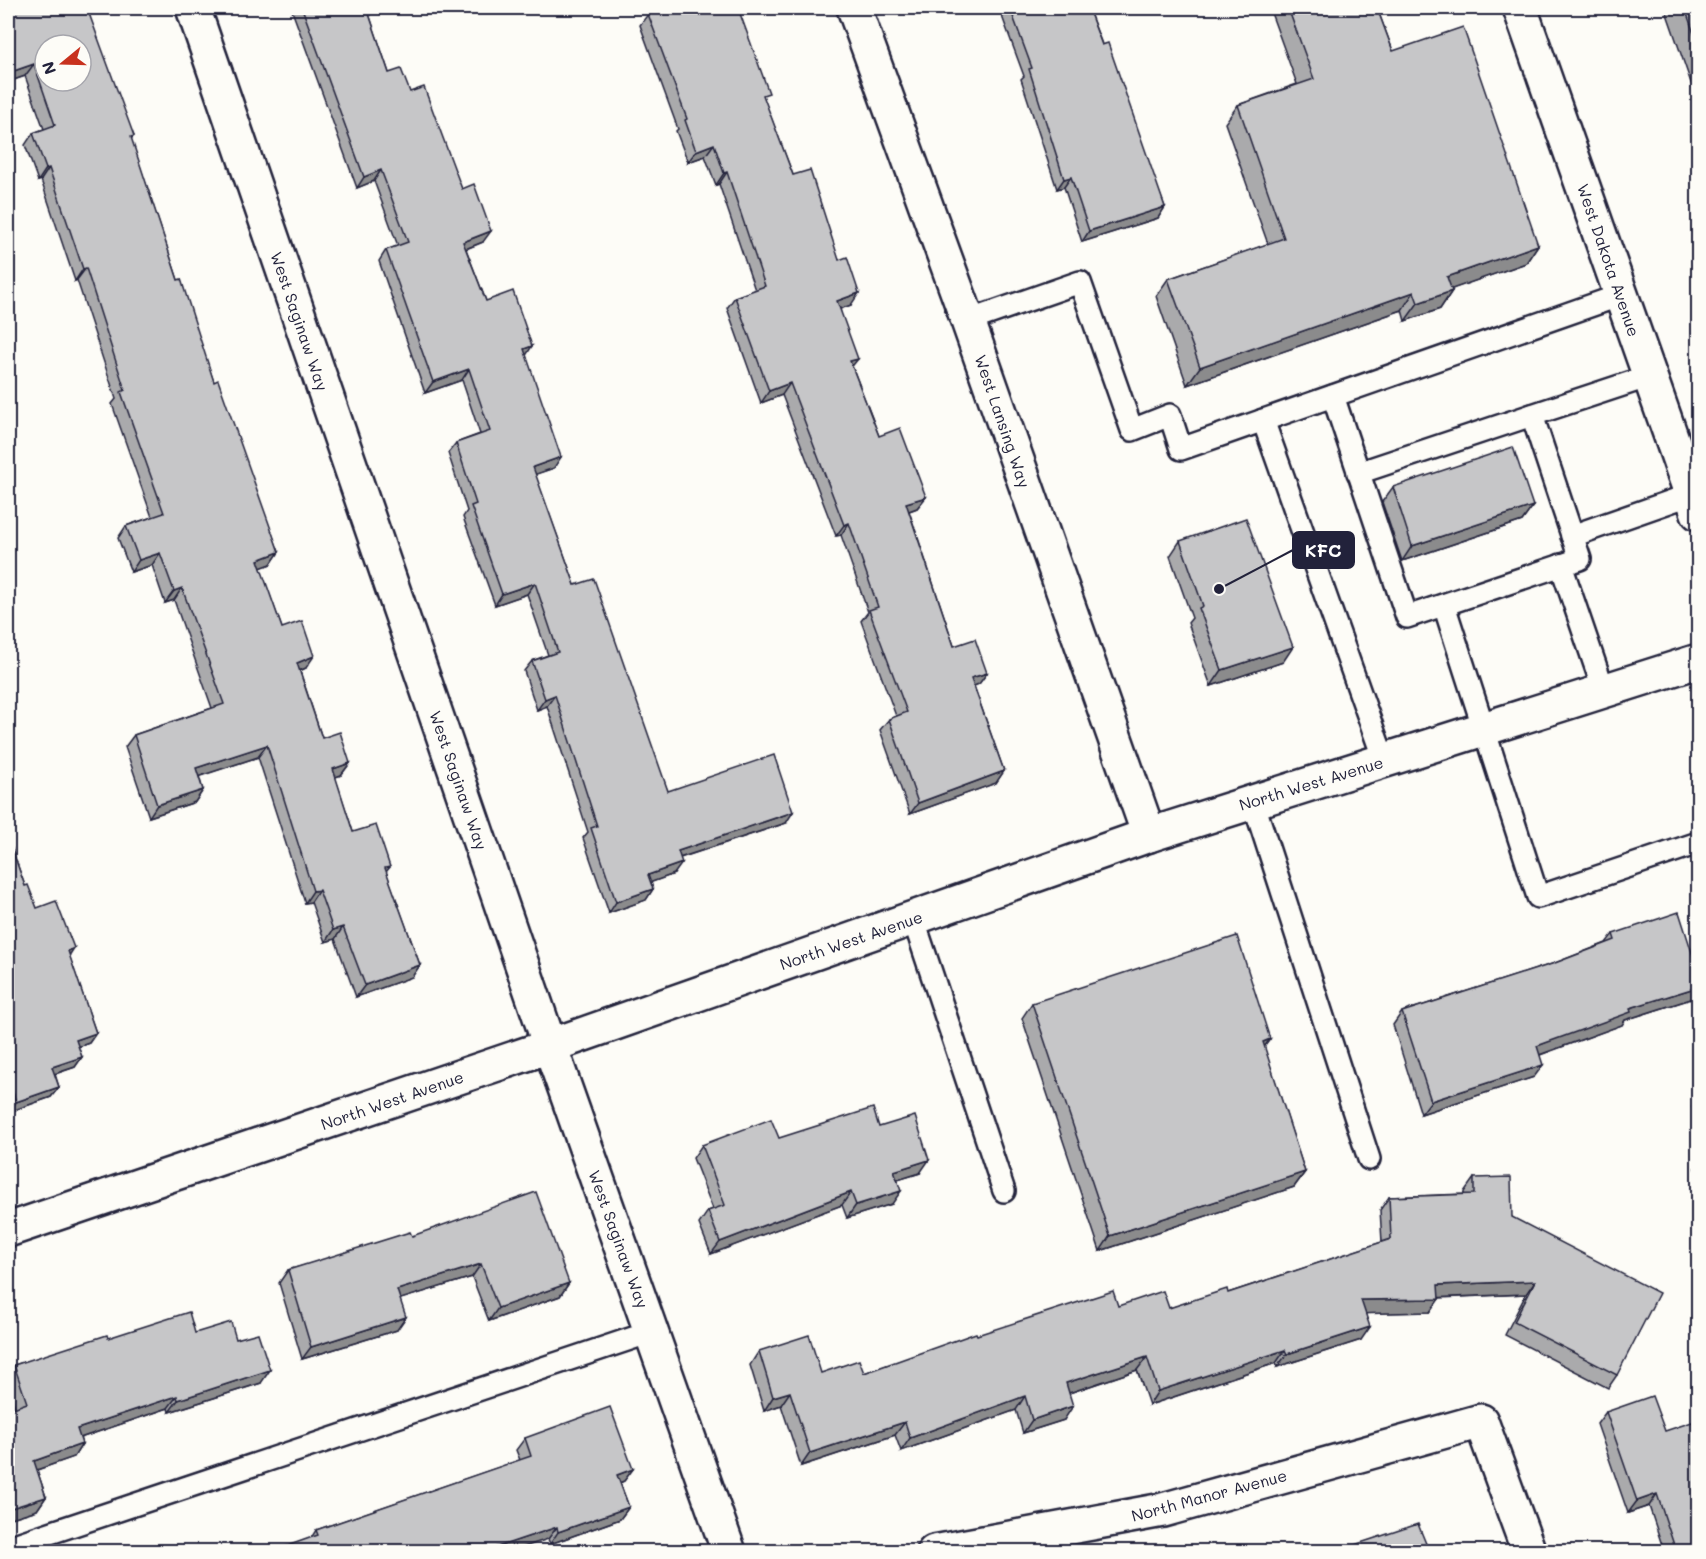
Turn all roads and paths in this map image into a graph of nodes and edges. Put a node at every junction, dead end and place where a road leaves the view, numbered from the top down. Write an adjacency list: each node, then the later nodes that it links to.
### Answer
1 (192, 8): 23 (street, West Saginaw Way)
2 (854, 8): 5 (street, West Lansing Way)
3 (1520, 8): 4 (street, West Dakota Avenue)
4 (1621, 295): 6 (street, West Dakota Avenue); 7 (lane)
5 (968, 321): 9 (lane); 20 (street, West Lansing Way)
6 (1650, 376): 8 (lane); 11 (street, West Dakota Avenue)
7 (1333, 396): 9 (lane); 10 (lane)
8 (1532, 415): 10 (lane); 12 (lane)
9 (1263, 420): 18 (lane)
10 (1358, 473): 14 (lane)
11 (1695, 504): 12 (lane)
12 (1572, 536): 13 (lane)
13 (1561, 565): 14 (lane); 16 (lane)
14 (1444, 605): 17 (lane)
15 (1698, 661): 16 (street, North West Avenue)
16 (1604, 691): 17 (street, North West Avenue)
17 (1485, 729): 18 (street, North West Avenue); 21 (lane)
18 (1384, 760): 19 (street, North West Avenue)
19 (1253, 801): 20 (street, North West Avenue); 24 (lane)
20 (1149, 835): 22 (street, North West Avenue)
21 (1698, 843)
22 (913, 918): 23 (street, North West Avenue); 25 (lane)
23 (550, 1046): 26 (street, North West Avenue); 27 (street, West Saginaw Way)
24 (1369, 1159)
25 (1004, 1191)
26 (8, 1230)
27 (651, 1332): 29 (lane); 30 (street, West Saginaw Way)
28 (996, 1546): 31 (street, North Manor Avenue); 32 (street, North Manor Avenue)
29 (8, 1547)
30 (729, 1551)
31 (934, 1551)
32 (1529, 1551)

